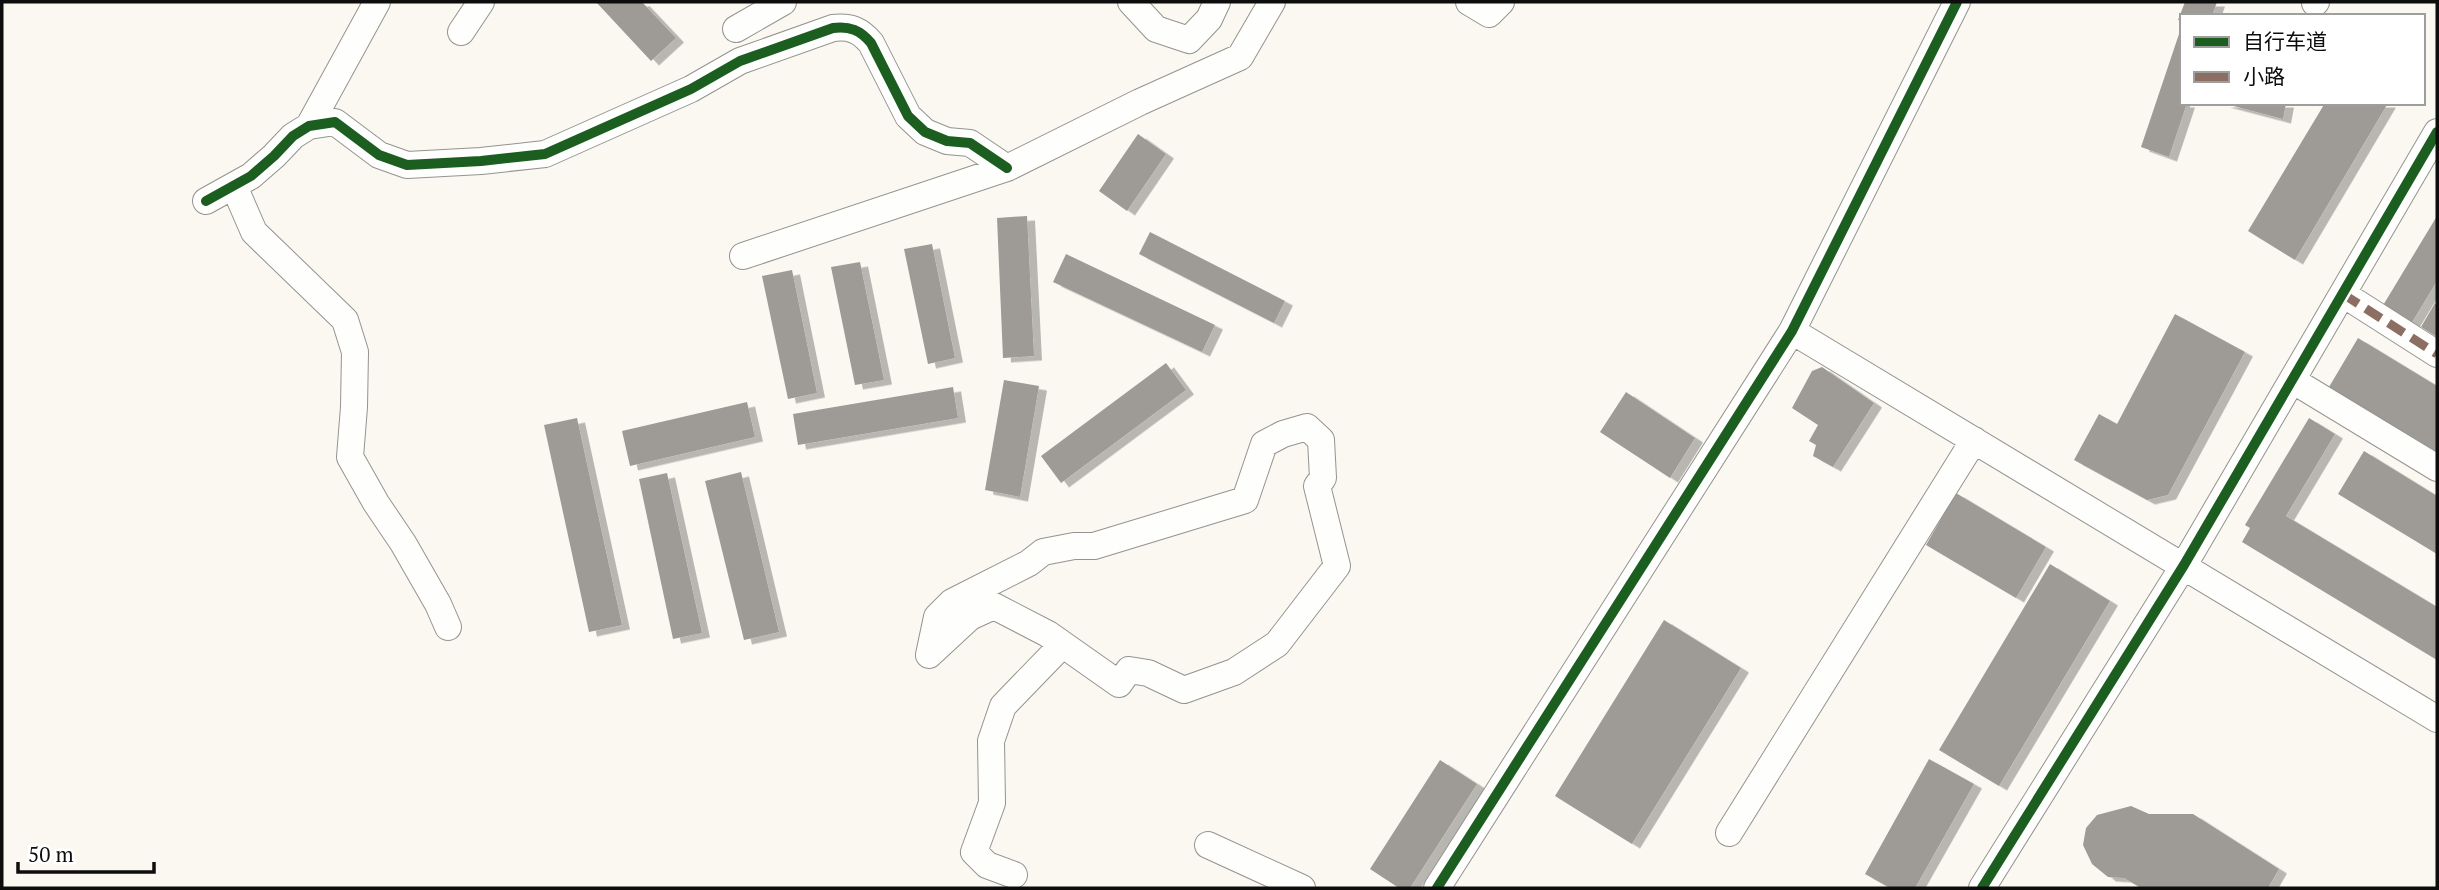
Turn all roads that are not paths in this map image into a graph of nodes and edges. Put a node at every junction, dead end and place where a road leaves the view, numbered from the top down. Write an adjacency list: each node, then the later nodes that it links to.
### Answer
1 (377, 2): 12 (street)
2 (481, 2): 11 (street)
3 (783, 2): 10 (street)
4 (1131, 2): 5 (street)
5 (1217, 2)
6 (1272, 2): 14 (street)
7 (1469, 2): 8 (street)
8 (1501, 2)
9 (1957, 2): 19 (street)
10 (736, 29)
11 (461, 32)
12 (309, 126): 14 (street); 15 (street)
13 (2437, 132): 18 (street)
14 (1007, 168): 17 (street)
15 (234, 186): 16 (street); 25 (street)
16 (206, 201)
17 (743, 256)
18 (2343, 294): 20 (street); 21 (street)
19 (1792, 331): 22 (street); 32 (street)
20 (2437, 354)
21 (2292, 380): 23 (street); 24 (street)
22 (1975, 440): 24 (street); 28 (street)
23 (2437, 468)
24 (2184, 565): 27 (street); 33 (street)
25 (448, 627)
26 (1062, 645): 26 (street); 30 (street)
27 (2437, 719)
28 (1729, 833)
29 (1208, 845): 31 (street)
30 (1014, 875)
31 (1302, 888)
32 (1437, 888)
33 (1982, 888)

